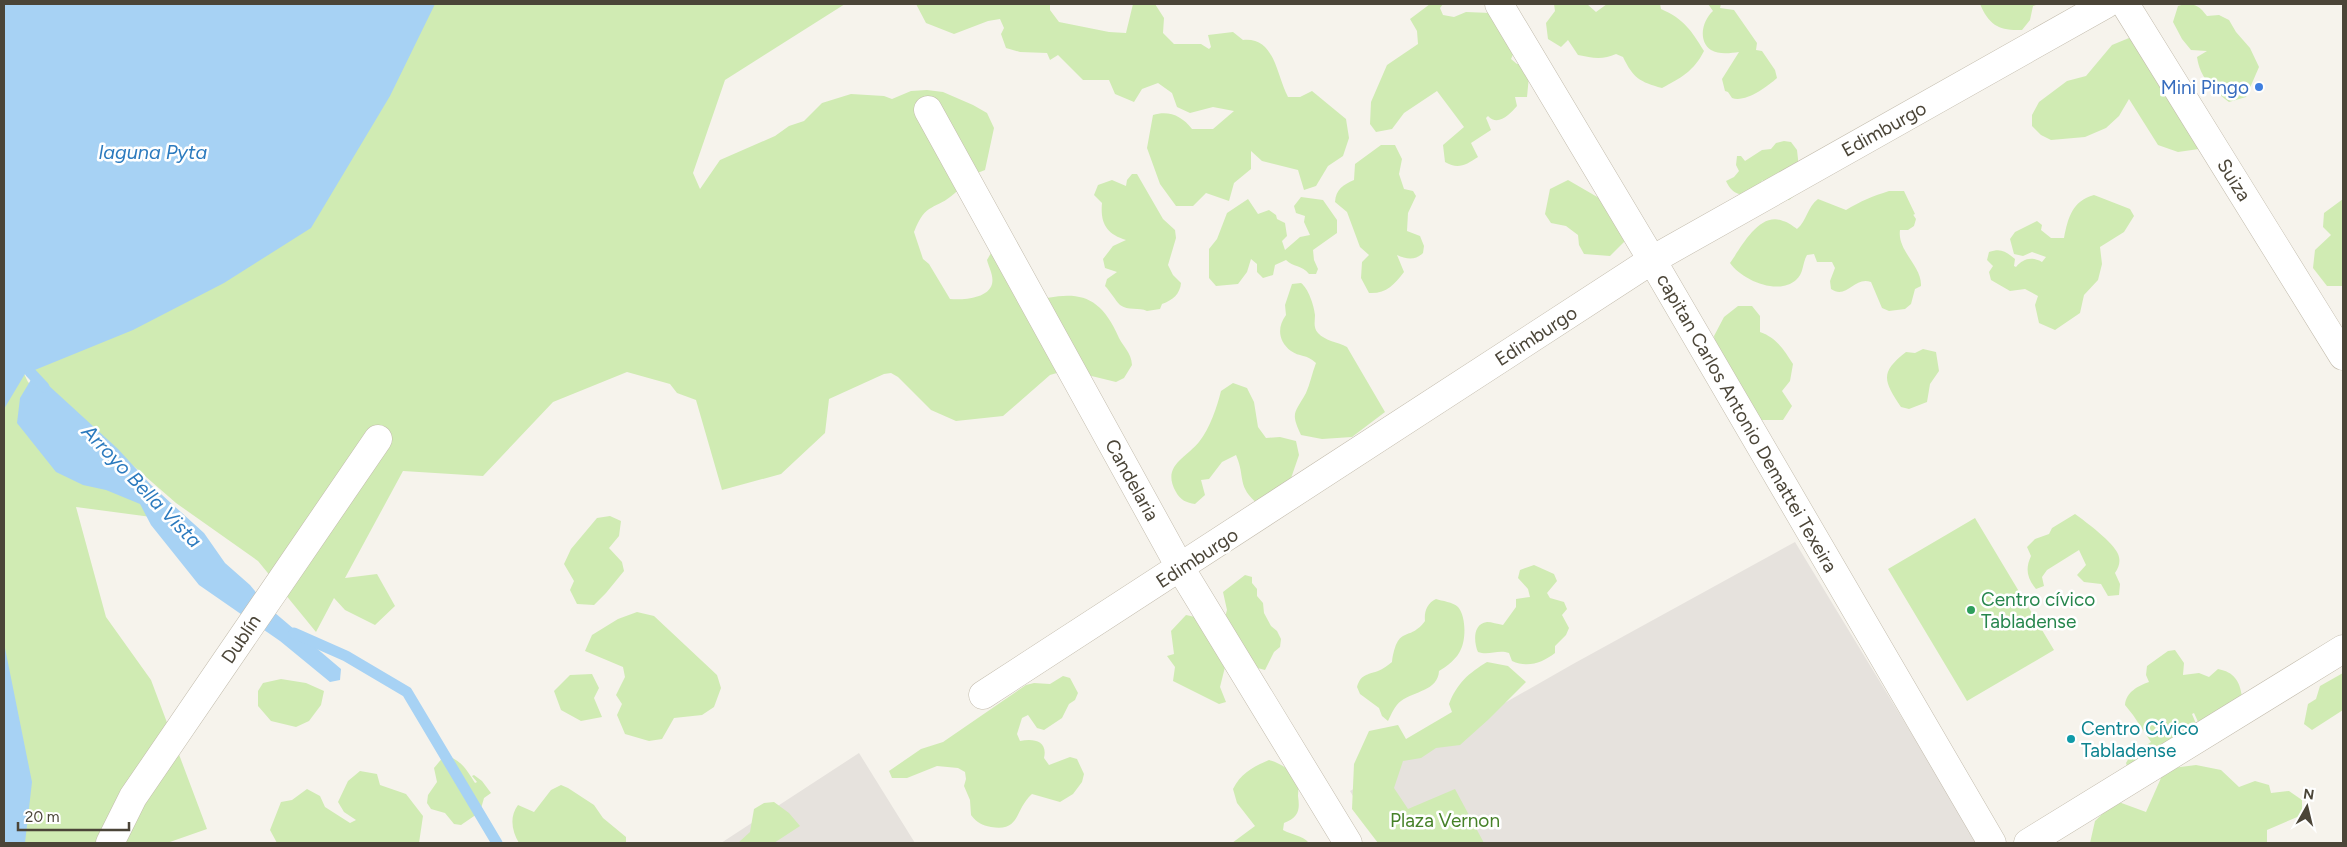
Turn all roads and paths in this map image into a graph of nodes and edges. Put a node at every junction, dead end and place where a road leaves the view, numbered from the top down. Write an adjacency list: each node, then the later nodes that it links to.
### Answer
1 (1499, 4): 5 (street, capitan Carlos Antonio Demattei Texeira)
2 (2106, 4): 5 (street, Edimburgo)
3 (2125, 4): 6 (street, Suiza)
4 (928, 110): 8 (street, Candelaria)
5 (1652, 260): 8 (street, Edimburgo); 13 (street, capitan Carlos Antonio Demattei Texeira)
6 (2343, 356)
7 (378, 439): 11 (street, Dublín)
8 (1181, 569): 10 (street, Edimburgo); 12 (street, Candelaria)
9 (2343, 649): 14 (street)
10 (983, 695)
11 (110, 843)
12 (1348, 843)
13 (1992, 843)
14 (2028, 843)

